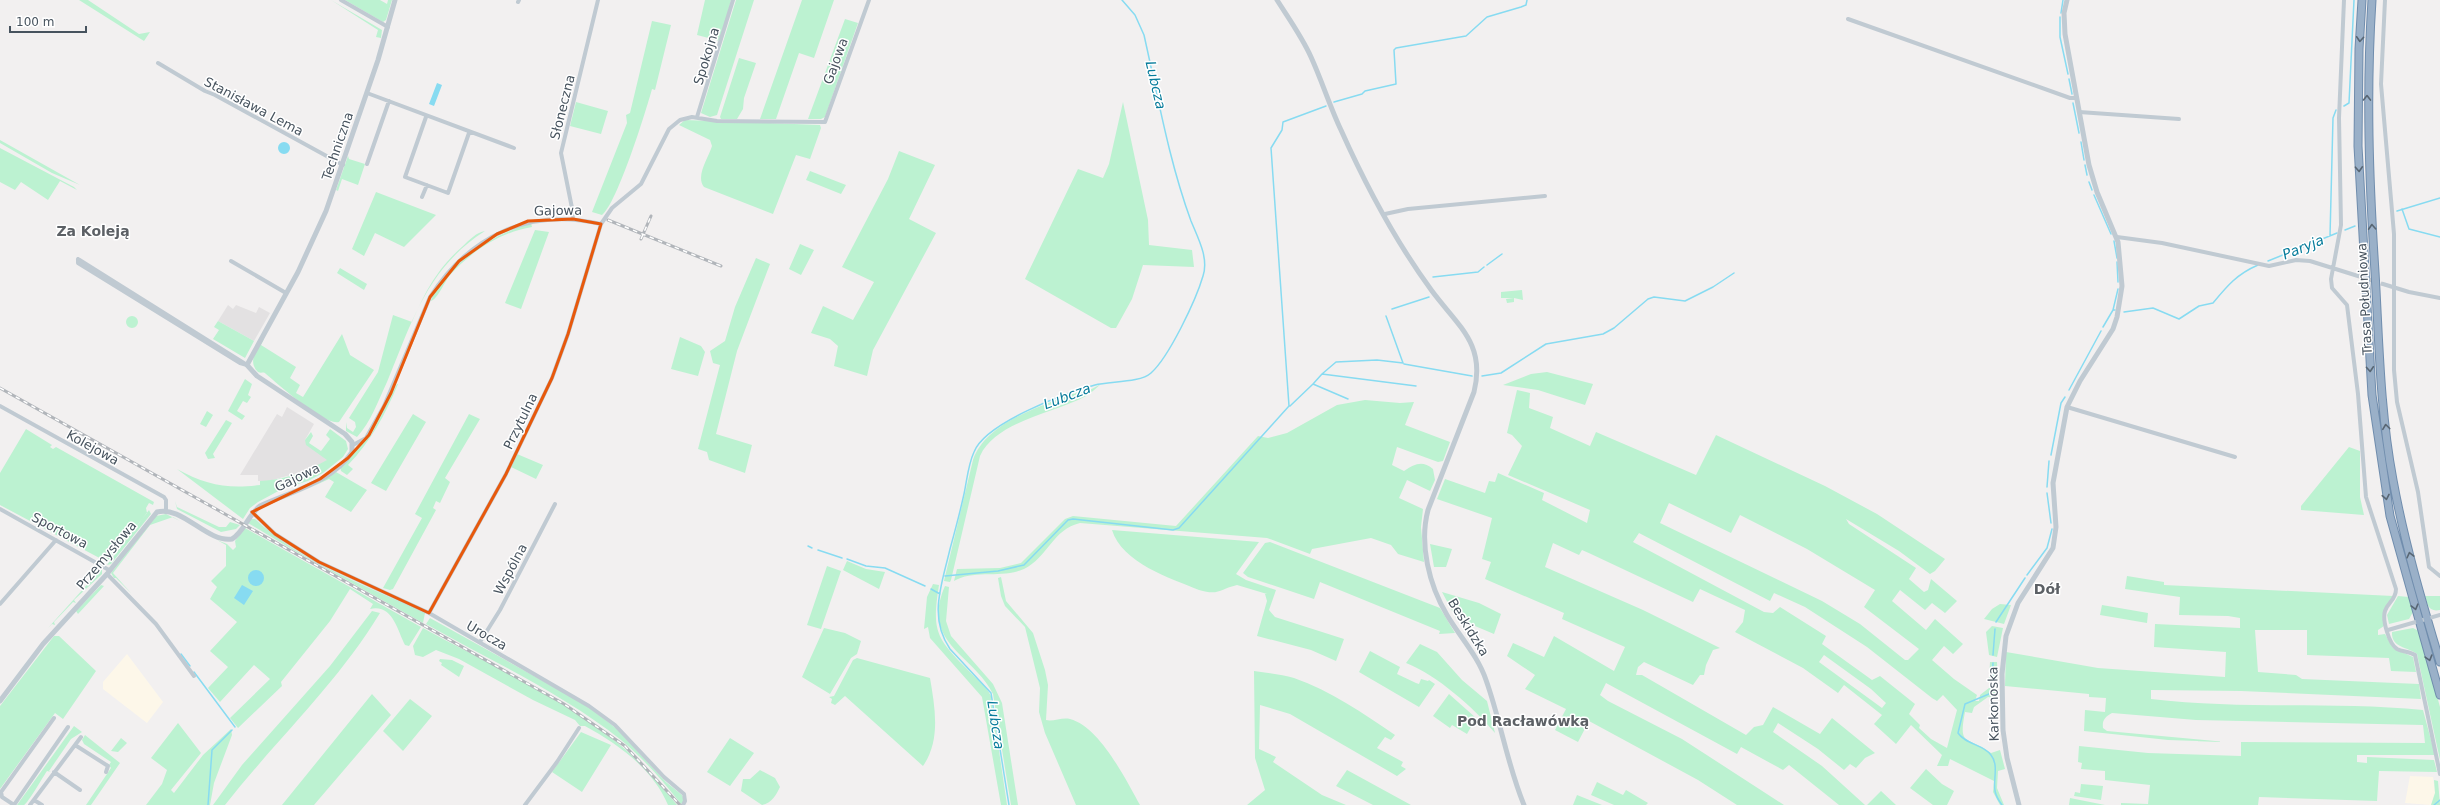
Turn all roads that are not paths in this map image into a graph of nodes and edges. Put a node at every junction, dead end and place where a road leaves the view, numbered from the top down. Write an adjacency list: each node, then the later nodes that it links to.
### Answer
1 (341, 0): 13 (street)
2 (396, 0): 13 (street, Techniczna)
3 (598, 0): 30 (street, Słoneczna)
4 (734, 0): 20 (street, Spokojna)
5 (869, 0): 20 (street, Gajowa)
6 (1277, 0): 29 (street, Beskidzka)
7 (2067, 0): 16 (street, Karkonoska)
8 (2344, 0): 34 (street)
9 (2362, 0): 57 (highway, Trasa Południowa, one-way to 57)
10 (2372, 0): 56 (highway, Trasa Południowa, one-way to 10)
11 (2385, 0): 38 (street)
12 (1848, 19): 16 (street)
13 (388, 27): 15 (street, Techniczna)
14 (158, 64): 25 (street, Stanisława Lema)
15 (367, 93): 17 (street); 25 (street, Techniczna)
16 (2076, 98): 18 (street, Karkonoska)
17 (389, 101): 19 (street); 24 (street)
18 (2079, 112): 21 (street); 32 (street, Karkonoska)
19 (426, 117): 22 (street); 26 (street)
20 (697, 117): 31 (street, Gajowa)
21 (2179, 119)
22 (469, 133): 23 (street); 26 (street)
23 (514, 148)
24 (367, 164)
25 (343, 165): 39 (street, Techniczna)
26 (427, 185): 28 (street)
27 (1545, 196): 29 (street)
28 (422, 197)
29 (1385, 214): 79 (street, Beskidzka)
30 (573, 219): 31 (street, Gajowa); 44 (street, Gajowa)
31 (601, 224): 54 (street, Przytulna)
32 (2117, 237): 34 (street); 43 (street, Karkonoska)
33 (231, 261): 39 (street)
34 (2333, 269): 35 (street); 58 (street)
35 (2358, 276)
36 (2383, 284): 38 (street)
37 (118, 286): 37 (street); 41 (street)
38 (2395, 288): 40 (street); 52 (street)
39 (286, 293): 41 (street, Techniczna)
40 (2440, 298)
41 (247, 365): 44 (street)
42 (0, 406): 48 (street, Kolejowa)
43 (2067, 407): 45 (street); 80 (street, Karkonoska)
44 (354, 445): 49 (street, Gajowa)
45 (2235, 457)
46 (555, 504): 59 (street, Wspólna)
47 (0, 509): 50 (street, Sportowa)
48 (166, 511): 49 (street); 51 (street, Przemysłowa)
49 (252, 512): 54 (street, Urocza)
50 (56, 540): 51 (street, Sportowa); 53 (street)
51 (108, 572): 61 (street, Sportowa); 63 (street, Przemysłowa)
52 (2440, 576)
53 (0, 604)
54 (429, 613): 59 (street, Urocza)
55 (2440, 615): 56 (street)
56 (2427, 618): 57 (street); 60 (highway, Trasa Południowa)
57 (2419, 621): 58 (street); 62 (highway, Trasa Południowa, one-way to 62)
58 (2388, 630): 71 (street)
59 (480, 642): 78 (street, Urocza)
60 (2440, 662)
61 (194, 676)
62 (2440, 695)
63 (0, 701)
64 (54, 718): 74 (street)
65 (68, 727): 74 (street)
66 (579, 728): 77 (street)
67 (81, 737): 68 (street)
68 (75, 745): 69 (street); 70 (street)
69 (54, 772): 72 (street); 73 (street)
70 (106, 772)
71 (2440, 774)
72 (80, 790)
73 (34, 800): 75 (street); 76 (street)
74 (14, 805)
75 (30, 805)
76 (42, 805)
77 (525, 805)
78 (683, 805)
79 (1524, 805)
80 (2019, 805)

